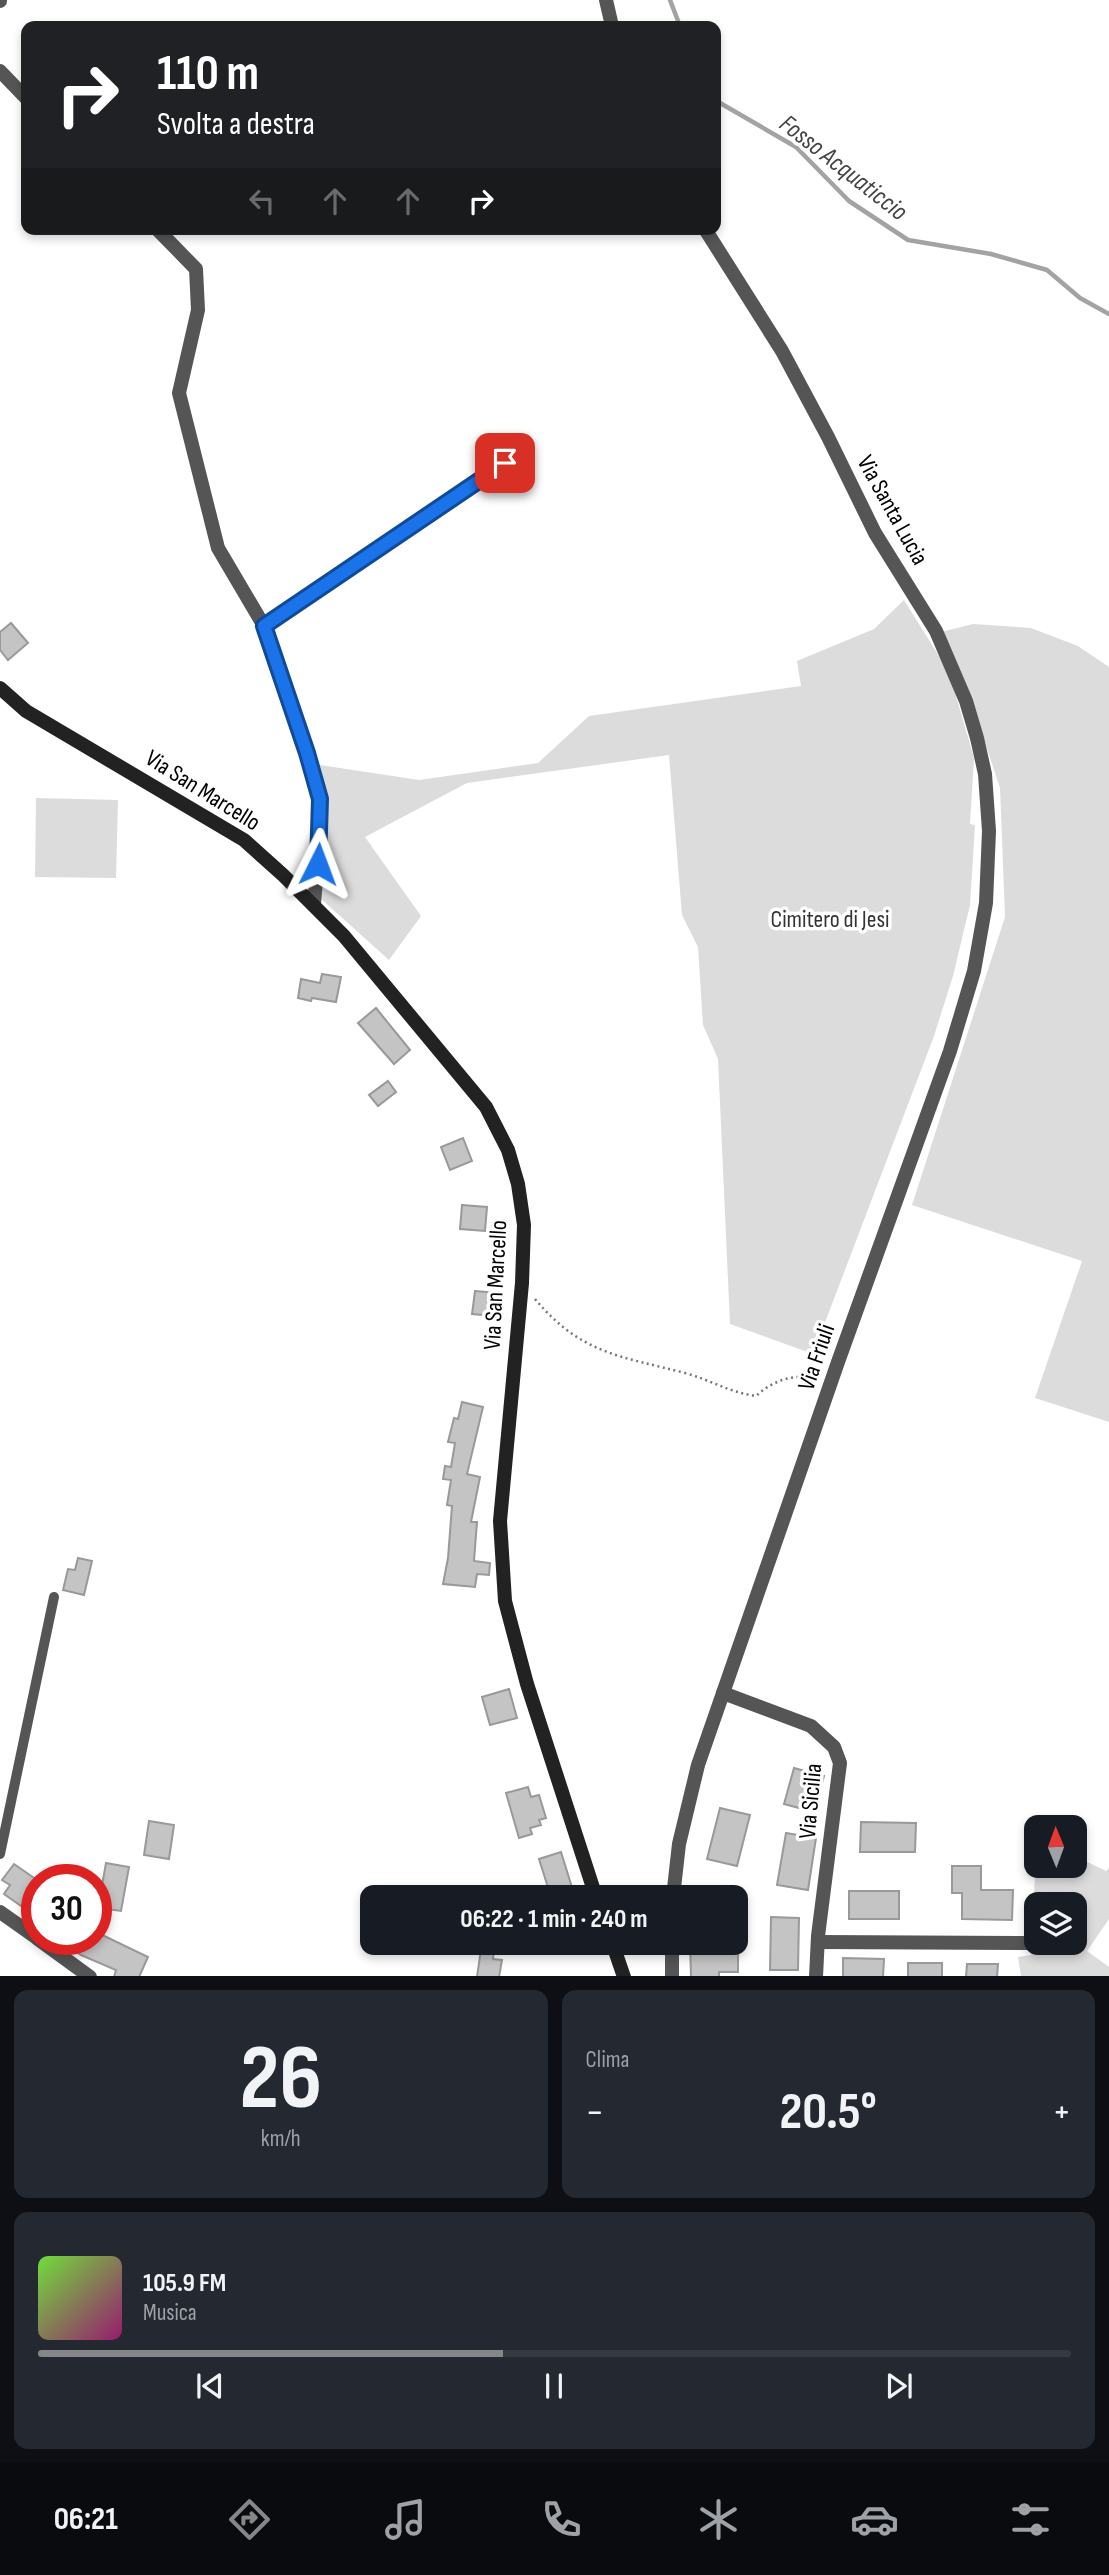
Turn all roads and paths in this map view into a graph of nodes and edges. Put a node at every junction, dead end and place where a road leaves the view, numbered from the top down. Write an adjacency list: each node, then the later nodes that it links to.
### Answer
1 (606, 0): 2 (street)
2 (611, 21)
3 (0, 71): 4 (street)
4 (21, 93)
5 (163, 235): 8 (street)
6 (709, 235): 10 (street, Via Santa Lucia)
7 (527, 448): 8 (street)
8 (264, 626): 11 (street)
9 (0, 688): 11 (main road, Via San Marcello)
10 (989, 831): 13 (street, Via Friuli)
11 (314, 904): 12 (main road, Via San Marcello)
12 (522, 1283): 13 (path); 17 (main road, Via San Marcello)
13 (831, 1380): 15 (street, Via Friuli)
14 (54, 1597): 16 (lane)
15 (723, 1693): 18 (street, Via Friuli); 21 (street, Via Sicilia)
16 (0, 1854)
17 (592, 1885)
18 (674, 1885)
19 (0, 1912): 20 (street)
20 (21, 1927)
21 (818, 1942): 22 (street); 29 (street, Via Sicilia)
22 (1024, 1943)
23 (60, 1955): 26 (street)
24 (617, 1955): 27 (main road)
25 (672, 1955): 28 (street)
26 (90, 1976)
27 (624, 1976)
28 (672, 1976)
29 (816, 1976)

